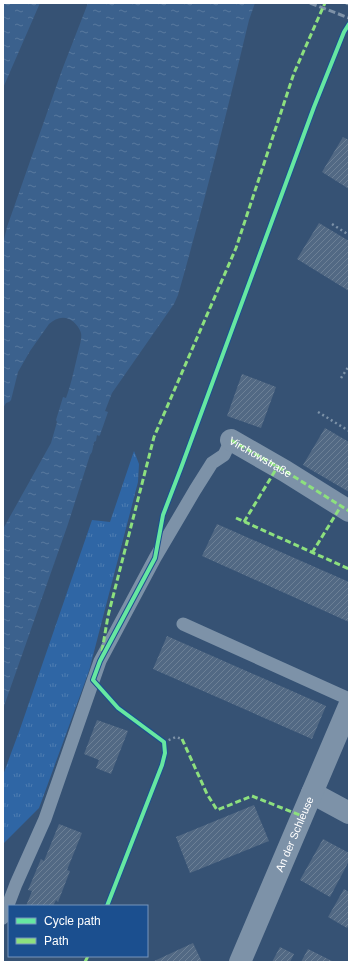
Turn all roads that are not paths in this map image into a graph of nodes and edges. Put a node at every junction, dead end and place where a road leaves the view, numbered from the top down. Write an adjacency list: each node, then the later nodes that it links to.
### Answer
1 (231, 440): 2 (street, Virchowstraße); 8 (lane, Virchowstraße)
2 (349, 512)
3 (183, 624): 4 (lane)
4 (349, 699)
5 (349, 706): 6 (street, An der Schleuse)
6 (312, 793): 7 (street); 9 (street, An der Schleuse)
7 (349, 813)
8 (3, 918)
9 (240, 962)

